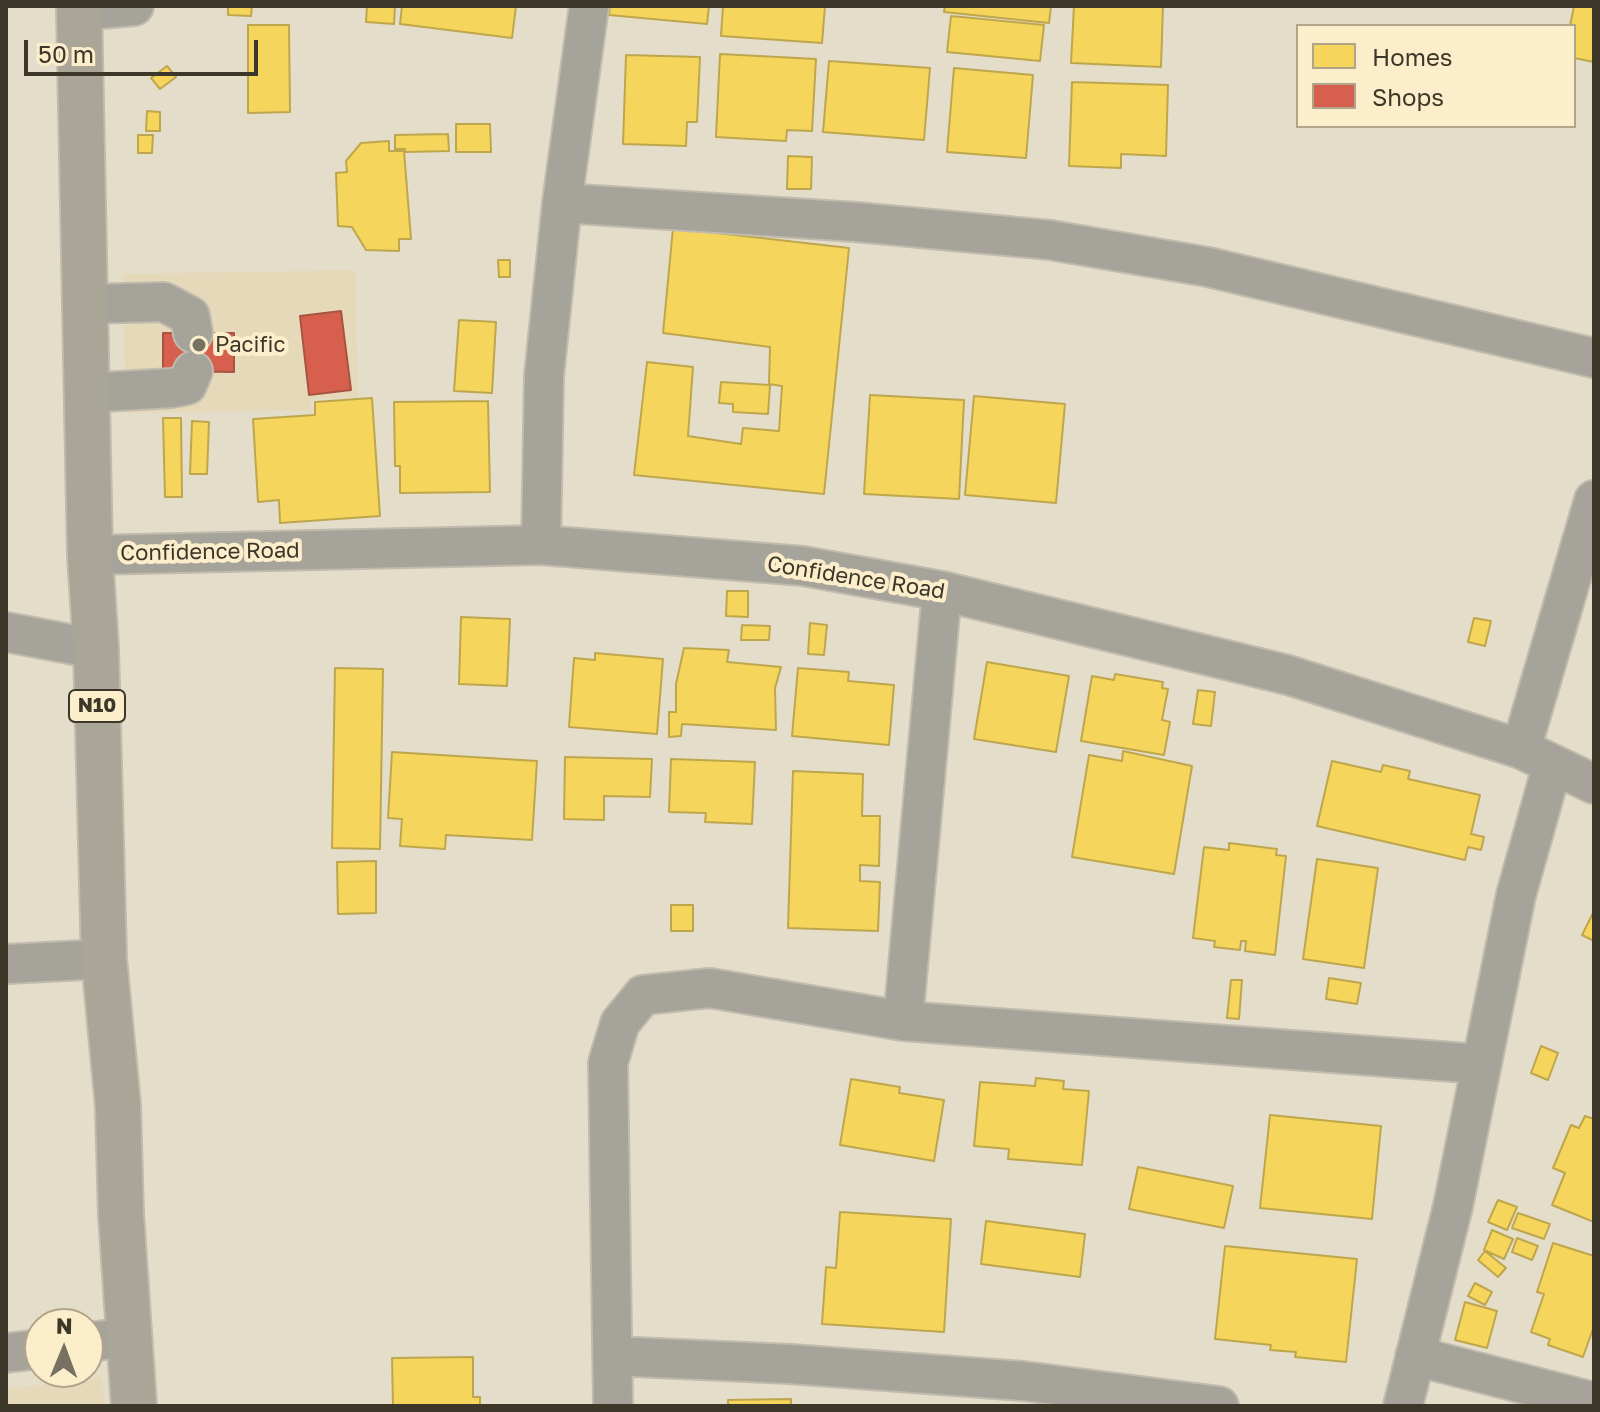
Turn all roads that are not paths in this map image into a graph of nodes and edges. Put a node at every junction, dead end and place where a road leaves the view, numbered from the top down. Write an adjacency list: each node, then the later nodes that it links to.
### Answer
1 (134, 6): 3 (street)
2 (589, 6): 4 (street)
3 (79, 8): 5 (main road, N10)
4 (562, 203): 7 (street); 11 (street)
5 (85, 304): 6 (street); 9 (main road, N10)
6 (193, 333)
7 (1594, 358)
8 (193, 371): 9 (street)
9 (86, 393): 12 (main road, N10)
10 (1594, 500): 16 (street)
11 (541, 545): 12 (street, Confidence Road); 13 (street, Confidence Road)
12 (90, 555): 15 (main road, N10)
13 (942, 591): 16 (street, Confidence Road); 20 (street)
14 (6, 632): 15 (street)
15 (96, 649): 18 (main road, N10)
16 (1536, 758): 17 (street, Confidence Road); 21 (street)
17 (1594, 784)
18 (104, 959): 19 (street); 22 (main road, N10)
19 (6, 964)
20 (903, 1021): 21 (street); 23 (street)
21 (1480, 1064): 24 (street)
22 (109, 1339): 27 (main road, N10)
23 (612, 1356): 25 (street); 28 (street)
24 (1415, 1356): 26 (street); 30 (street)
25 (1023, 1393): 29 (street)
26 (1594, 1402)
27 (134, 1406)
28 (613, 1406)
29 (1219, 1406)
30 (1403, 1406)

